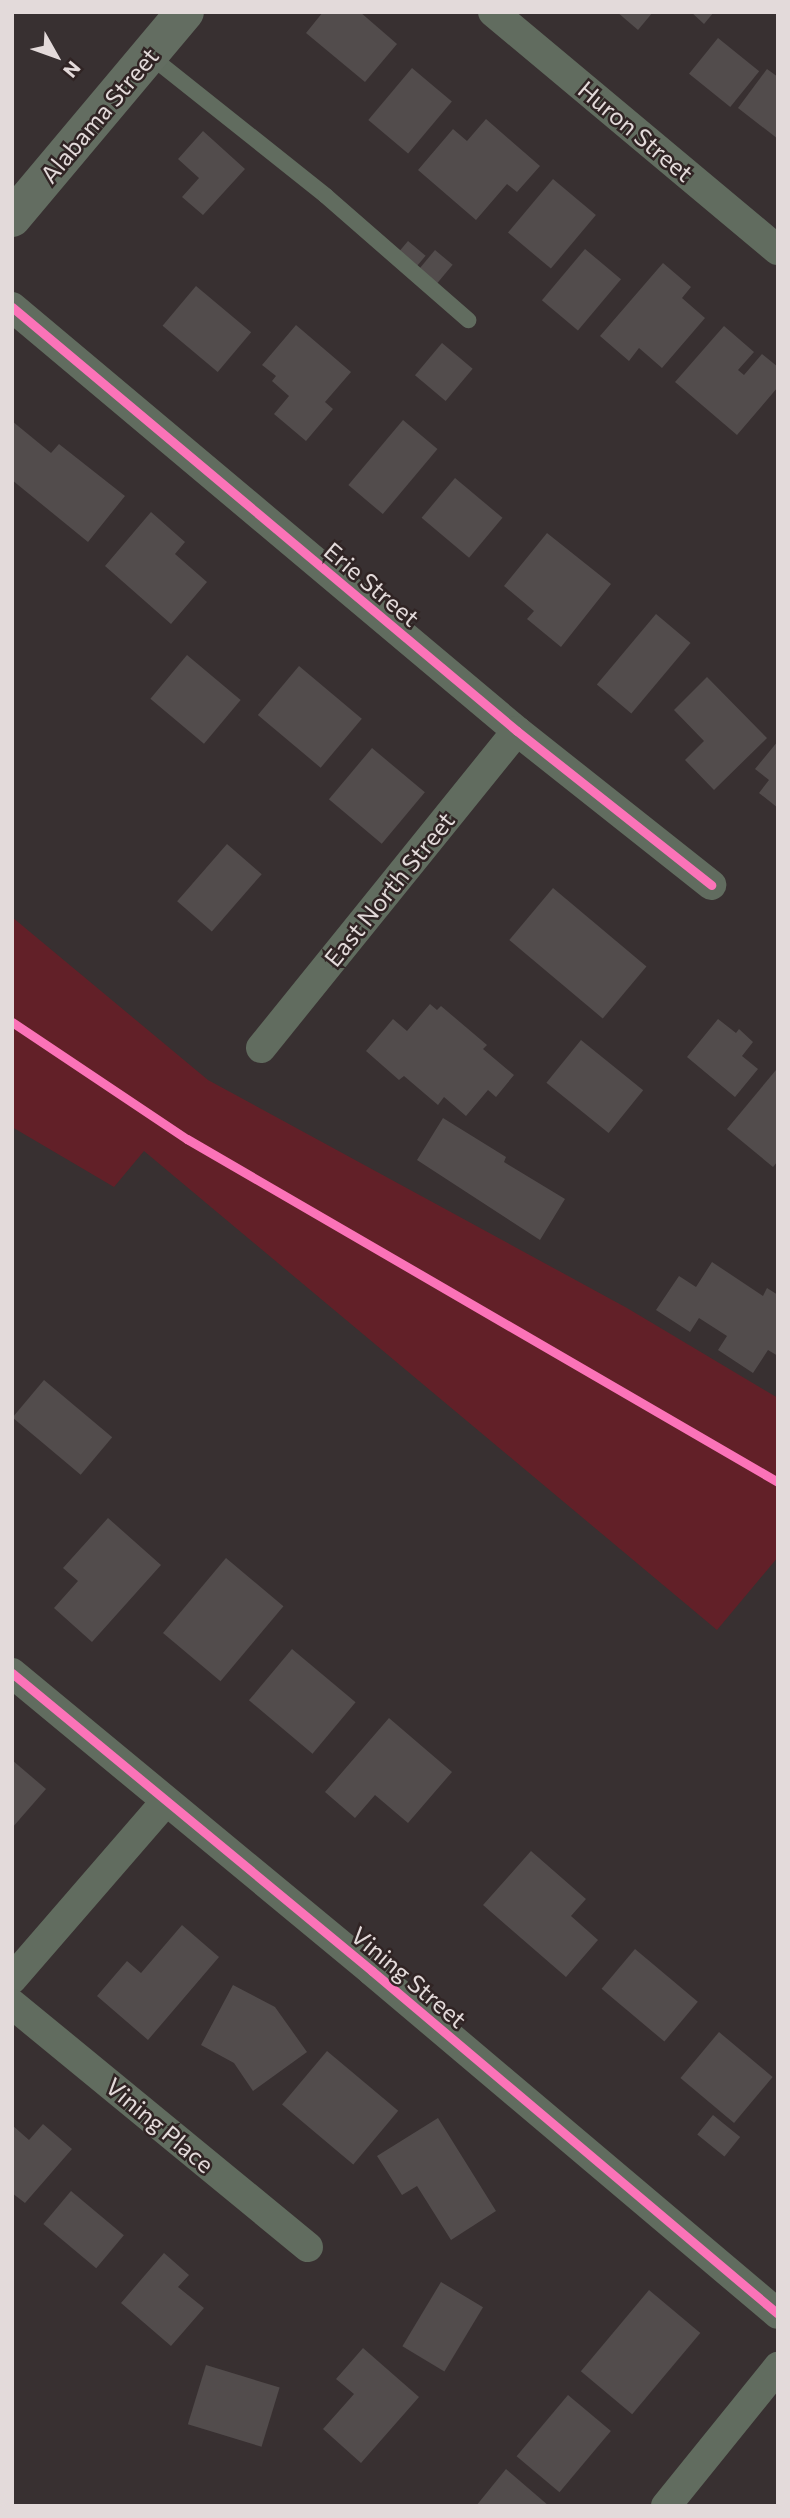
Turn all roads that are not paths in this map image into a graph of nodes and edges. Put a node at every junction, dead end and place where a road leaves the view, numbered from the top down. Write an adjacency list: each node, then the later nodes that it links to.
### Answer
1 (185, 12): 3 (main road, Alabama Street)
2 (494, 12): 5 (street, Huron Street)
3 (149, 55): 4 (main road, Alabama Street); 7 (lane)
4 (12, 218)
5 (778, 250)
6 (12, 307): 8 (street, Erie Street)
7 (468, 320)
8 (517, 731): 9 (street, Erie Street); 10 (street, East North Street)
9 (711, 885)
10 (261, 1048)
11 (12, 1673): 12 (street, Vining Street)
12 (166, 1801): 13 (street); 16 (street, Vining Street)
13 (12, 1979)
14 (12, 2004): 15 (street, Vining Place)
15 (308, 2247)
16 (778, 2314)
17 (778, 2367): 18 (street)
18 (666, 2506)

